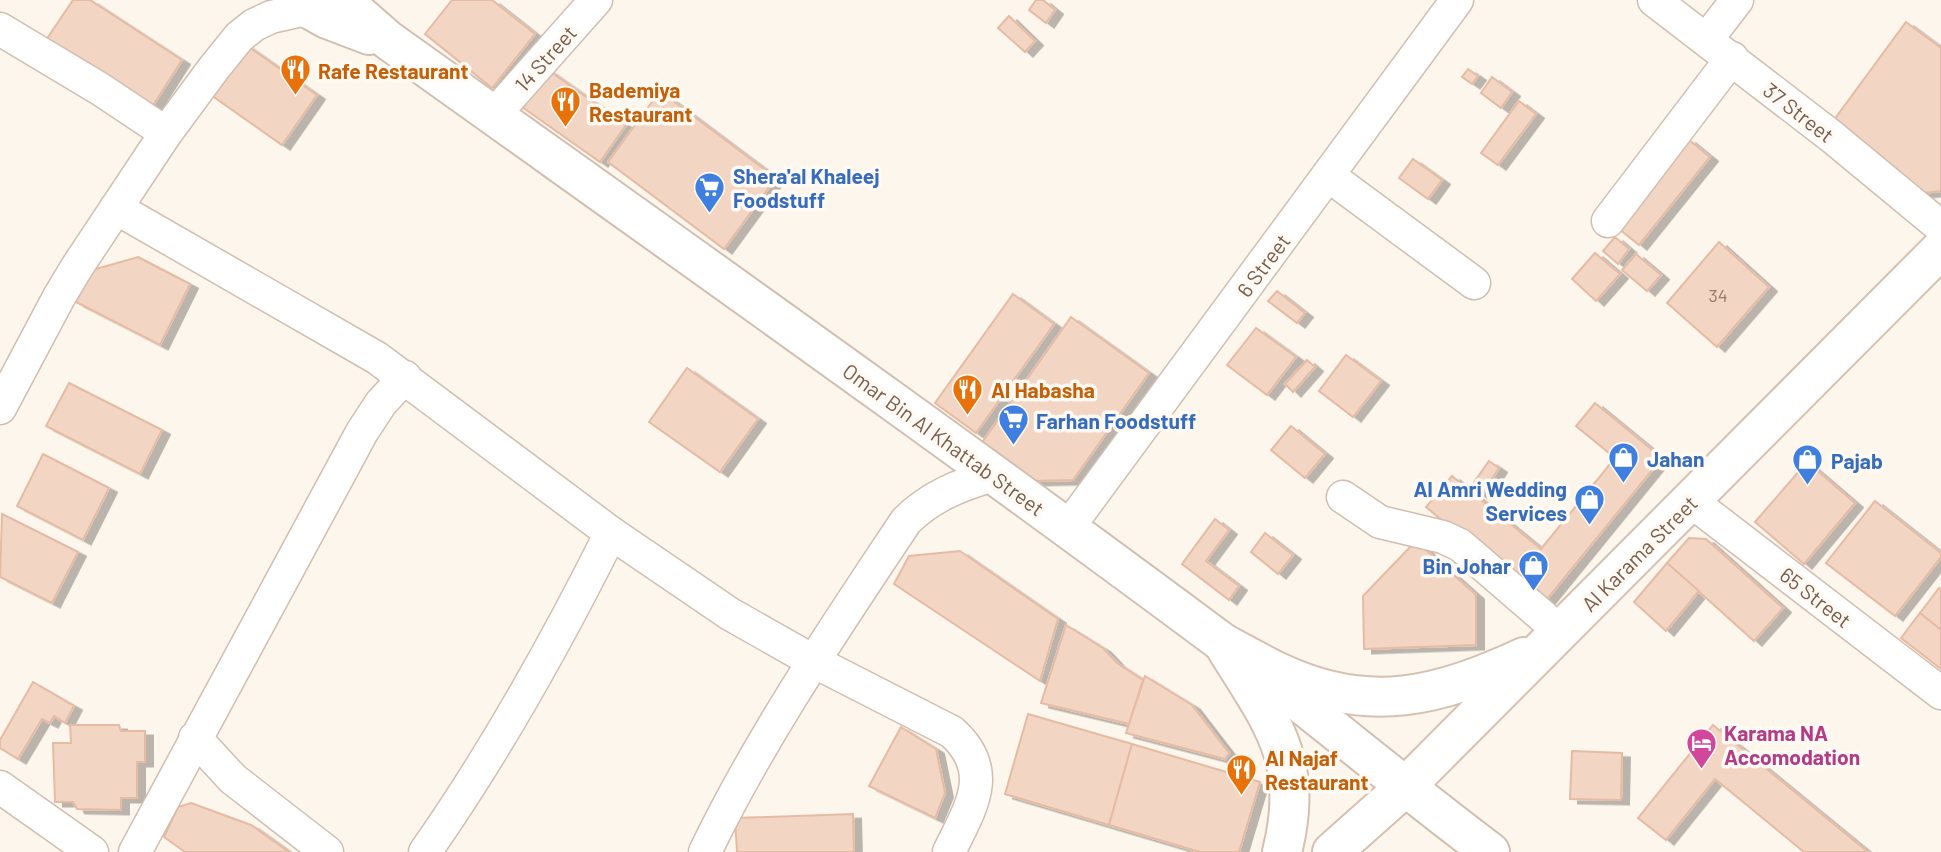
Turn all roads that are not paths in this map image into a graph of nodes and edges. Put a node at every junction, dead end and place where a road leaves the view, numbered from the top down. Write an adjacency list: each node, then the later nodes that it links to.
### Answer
1 (250, 0): 8 (street)
2 (596, 0): 11 (street, 14 Street)
3 (1654, 0): 9 (street, 37 Street)
4 (1737, 0): 9 (street)
5 (314, 2): 8 (street); 11 (street, Omar Bin Al Khattab Street)
6 (1441, 6): 13 (street, 6 Street)
7 (0, 29): 12 (street)
8 (239, 37): 12 (street)
9 (1707, 39): 10 (street, 37 Street)
10 (1732, 58): 15 (street); 16 (street, 37 Street)
11 (493, 116): 21 (street, Omar Bin Al Khattab Street)
12 (166, 133): 14 (street)
13 (1329, 176): 18 (street); 24 (street, 6 Street)
14 (116, 208): 19 (street); 20 (street)
15 (1608, 221)
16 (1941, 227)
17 (1941, 249): 23 (street, Al Karama Street)
18 (1474, 283)
19 (405, 377): 25 (street); 30 (street)
20 (0, 408)
21 (993, 475): 24 (street, Omar Bin Al Khattab Street); 28 (street)
22 (1343, 497): 26 (street)
23 (1691, 501): 26 (street, Al Karama Street); 29 (street, 65 Street)
24 (1067, 529): 27 (street, Omar Bin Al Khattab Street)
25 (611, 533): 28 (street); 36 (street)
26 (1554, 639): 27 (street); 32 (street, Al Karama Street)
27 (1223, 643): 32 (street, Omar Bin Al Khattab Street); 39 (street)
28 (813, 661): 37 (street); 38 (street)
29 (1941, 693)
30 (195, 738): 34 (street); 35 (street)
31 (0, 787): 33 (street)
32 (1404, 788): 40 (street, Al Karama Street); 41 (street, Omar Bin Al Khattab Street)
33 (92, 852)
34 (135, 852)
35 (327, 852)
36 (425, 852)
37 (705, 852)
38 (949, 852)
39 (1282, 852)
40 (1332, 852)
41 (1490, 852)

